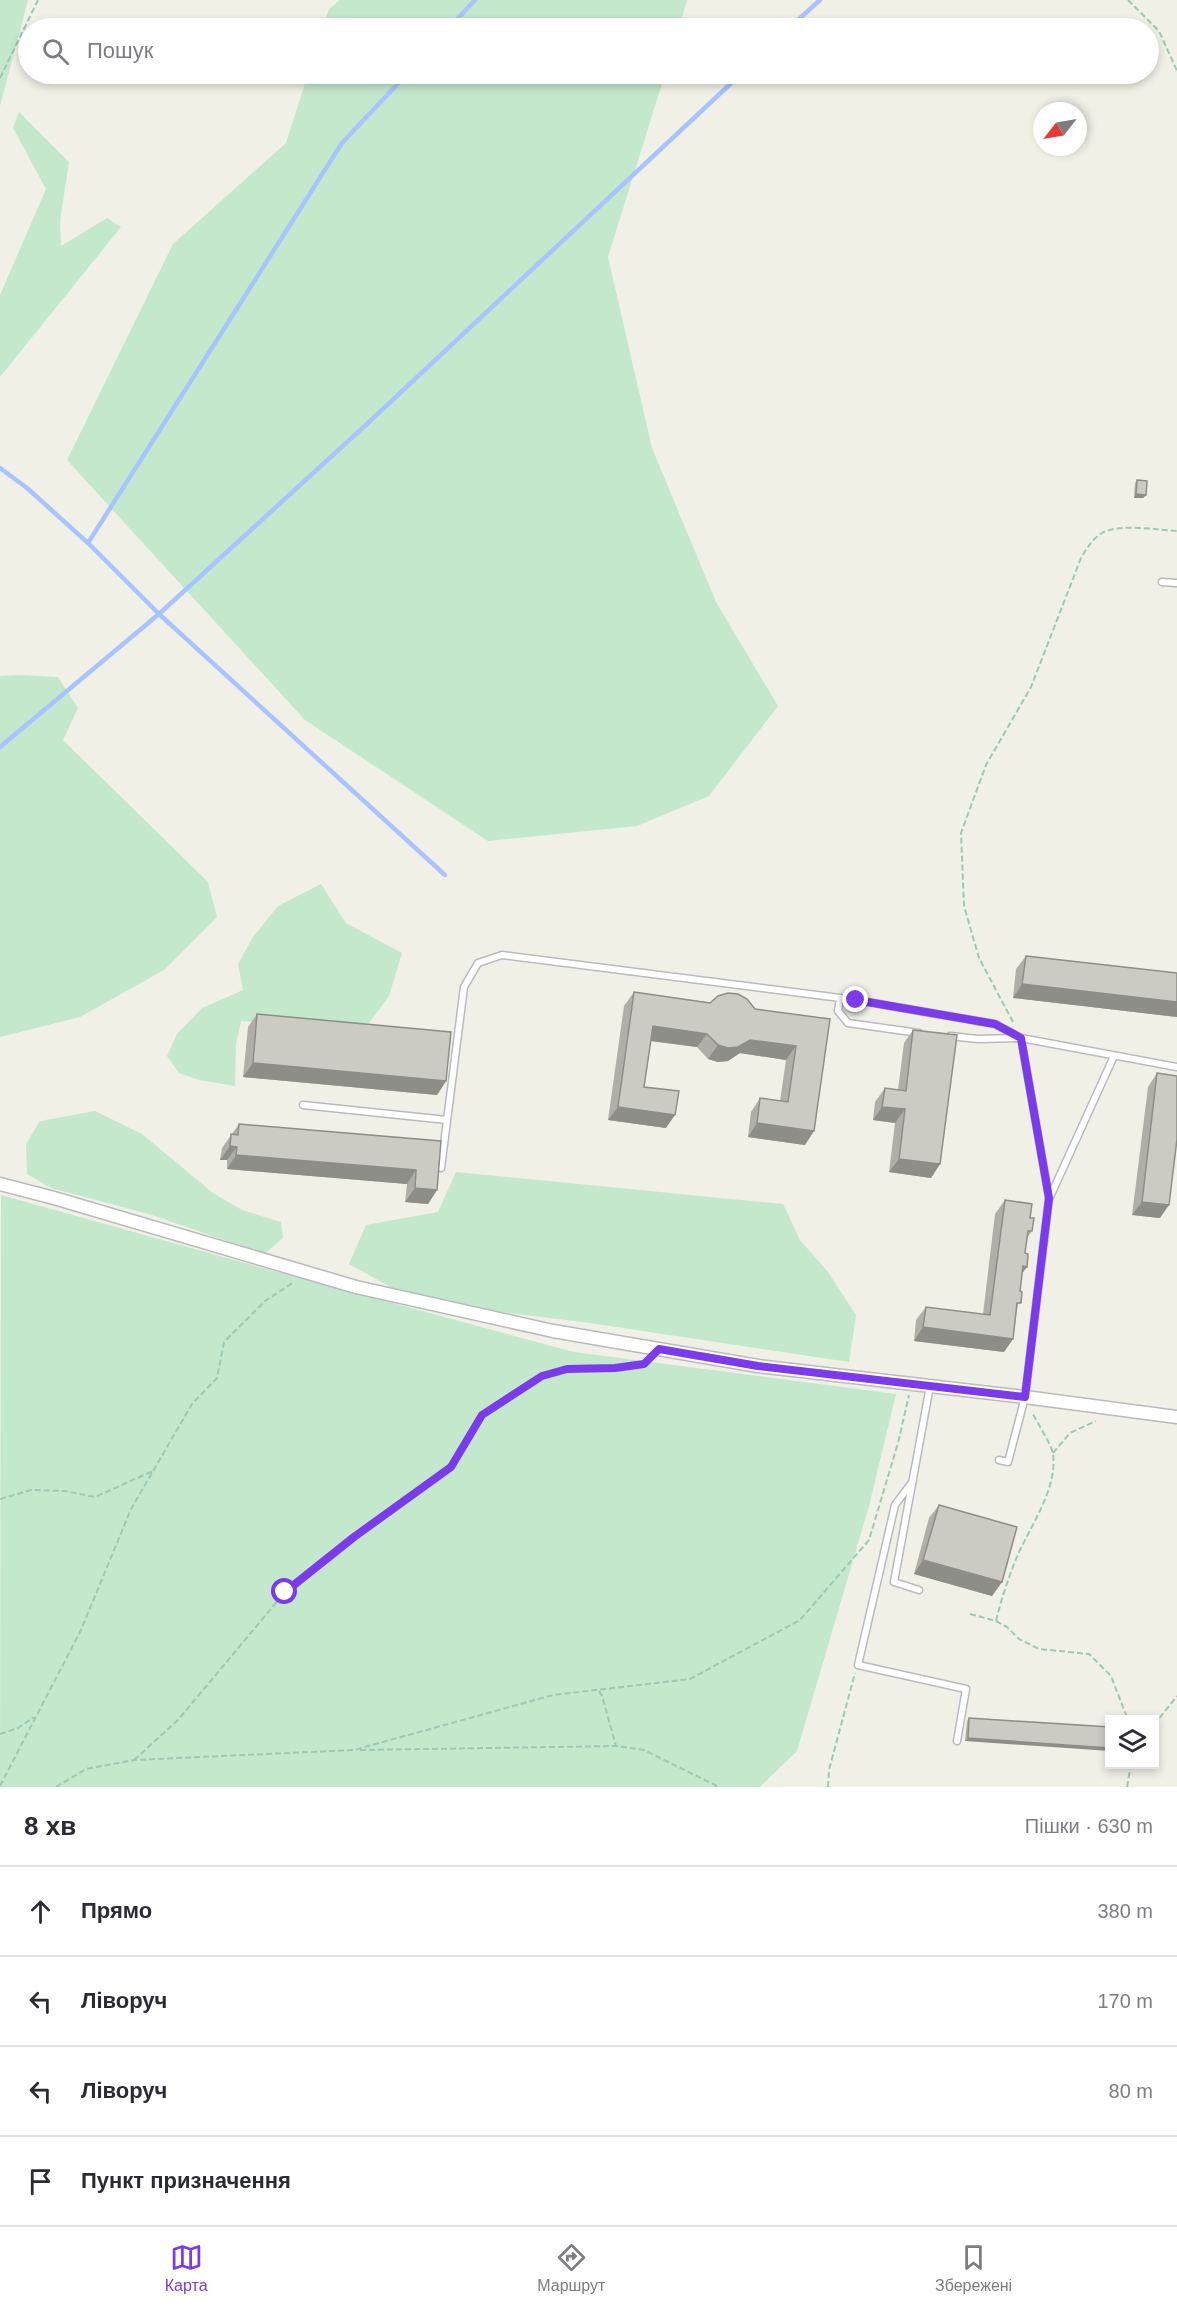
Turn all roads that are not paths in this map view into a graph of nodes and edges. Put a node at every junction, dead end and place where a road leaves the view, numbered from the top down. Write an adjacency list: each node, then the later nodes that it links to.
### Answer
1 (1162, 582): 2 (lane)
2 (1177, 583)
3 (840, 998): 4 (lane); 6 (lane); 10 (lane)
4 (930, 1034)
5 (942, 1035): 6 (lane)
6 (1021, 1038): 7 (lane); 13 (lane)
7 (1114, 1056): 8 (lane); 13 (lane)
8 (1177, 1067)
9 (303, 1105): 10 (lane)
10 (447, 1120): 11 (lane)
11 (441, 1168)
12 (0, 1184): 14 (street)
13 (1049, 1198): 15 (lane)
14 (930, 1386): 15 (street); 18 (lane)
15 (1025, 1397): 16 (street); 17 (lane)
16 (1177, 1417)
17 (999, 1460)
18 (912, 1481): 19 (lane); 20 (lane)
19 (919, 1590)
20 (957, 1741)

